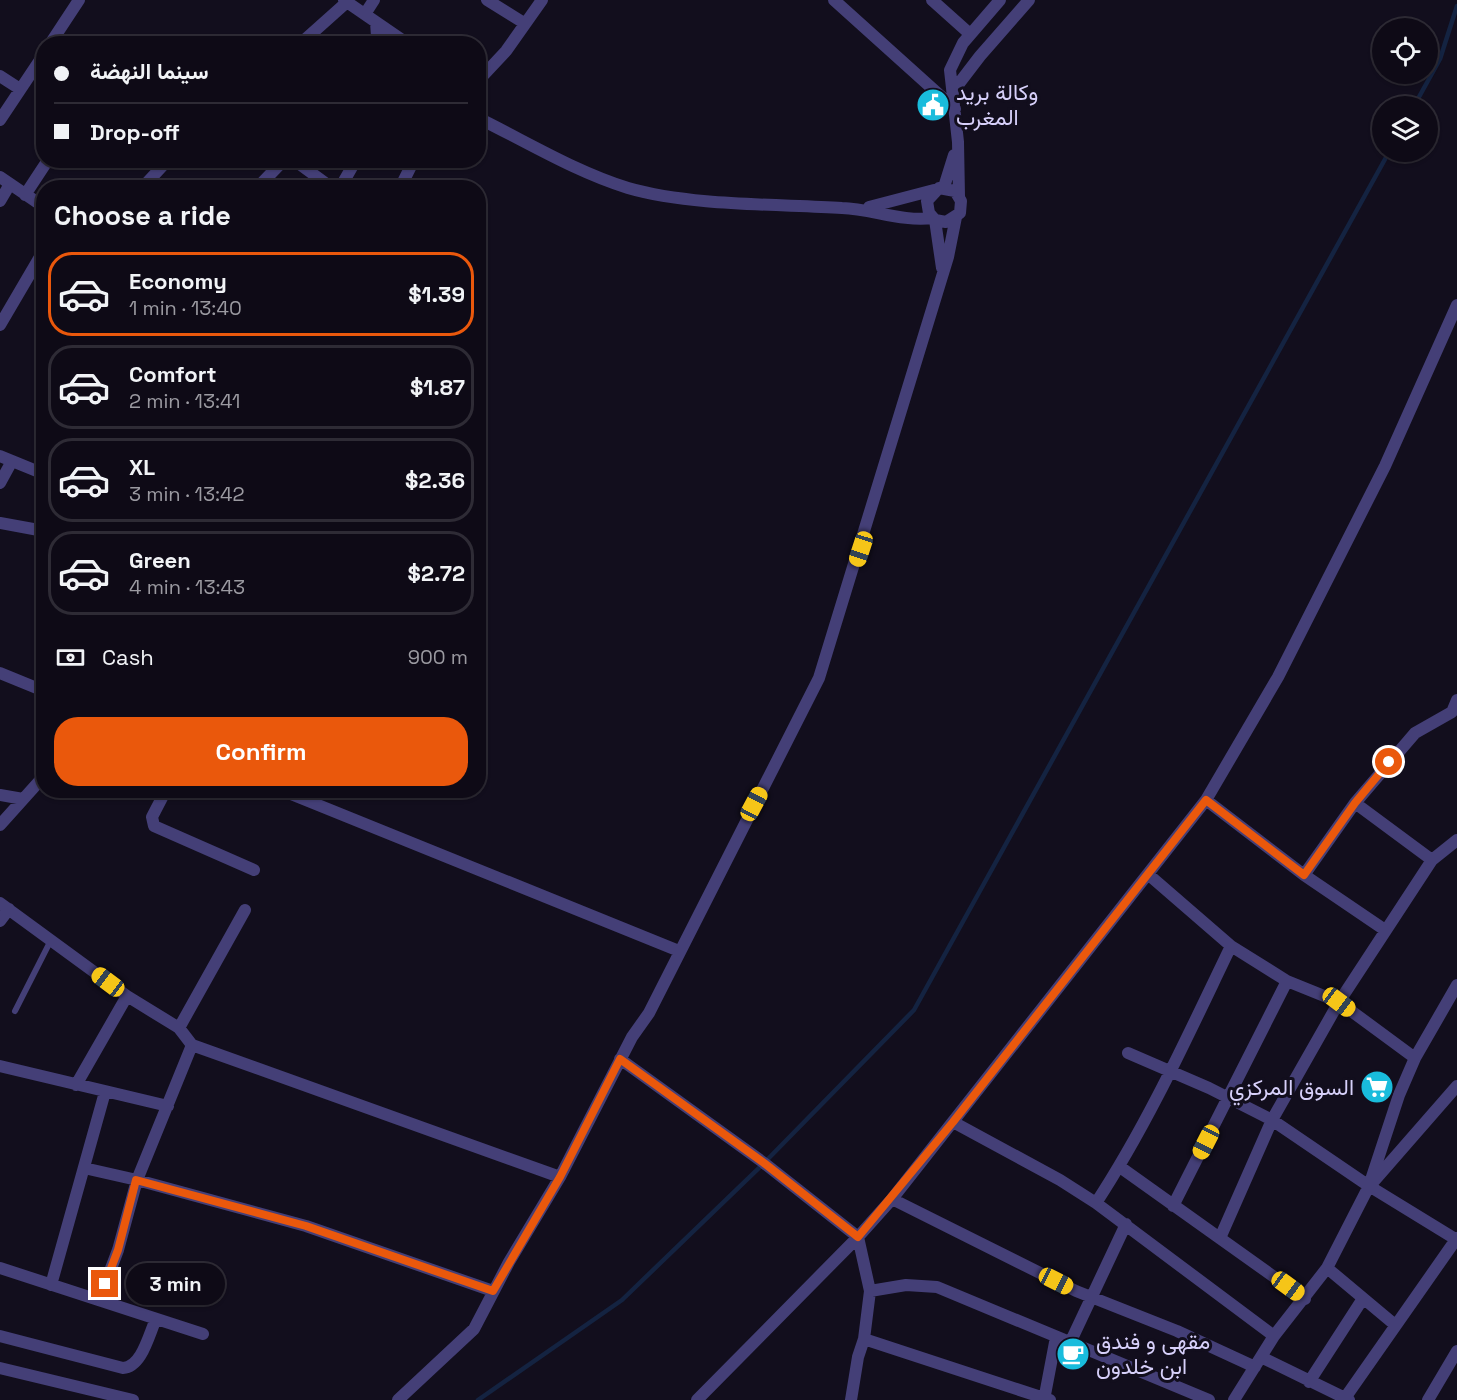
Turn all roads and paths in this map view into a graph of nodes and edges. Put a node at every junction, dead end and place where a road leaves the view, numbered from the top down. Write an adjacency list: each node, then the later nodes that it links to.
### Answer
1 (79, 0): 14 (street)
2 (374, 0): 10 (street)
3 (487, 0): 12 (street)
4 (542, 0): 12 (street)
5 (834, 0): 23 (street)
6 (932, 0): 13 (street)
7 (1029, 0): 22 (street)
8 (346, 1): 10 (street); 15 (street)
9 (998, 1): 13 (street)
10 (365, 14): 11 (street)
11 (376, 22): 16 (street); 17 (street)
12 (524, 23): 19 (street)
13 (970, 34): 22 (street)
14 (55, 36)
15 (309, 36)
16 (377, 36)
17 (396, 36)
18 (36, 66): 21 (street)
19 (486, 72)
20 (0, 76): 21 (street)
21 (20, 89): 24 (street)
22 (954, 90): 23 (street)
23 (955, 109): 26 (street)
24 (0, 120)
25 (486, 122): 40 (street)
26 (958, 142): 35 (street); 37 (street)
27 (43, 168): 36 (street)
28 (161, 168): 31 (street)
29 (276, 168): 32 (street)
30 (305, 168): 33 (street)
31 (149, 180)
32 (264, 180)
33 (321, 180)
34 (5, 181): 36 (street); 38 (street)
35 (939, 189): 37 (street); 40 (street); 42 (street)
36 (25, 195): 39 (street)
37 (959, 195): 41 (street)
38 (0, 201)
39 (36, 202)
40 (862, 209): 42 (street)
41 (956, 217): 42 (street); 44 (street)
42 (934, 219): 44 (street)
43 (36, 271): 46 (street)
44 (942, 276): 77 (street)
45 (1457, 304): 47 (street)
46 (0, 325)
47 (1451, 336): 63 (street)
48 (0, 456): 49 (street)
49 (12, 461): 50 (street); 51 (street)
50 (36, 467)
51 (0, 483)
52 (0, 523): 53 (street)
53 (36, 530)
54 (0, 673): 55 (street)
55 (36, 688)
56 (1457, 700): 57 (street)
57 (1454, 714): 64 (street)
58 (36, 785): 62 (street)
59 (0, 795): 62 (street)
60 (162, 798): 68 (street)
61 (301, 798): 77 (street)
62 (23, 800): 65 (street)
63 (1206, 800): 69 (street); 70 (street)
64 (1355, 803): 67 (street); 70 (street)
65 (0, 825)
66 (1457, 840): 67 (street)
67 (1432, 860): 74 (street)
68 (254, 870)
69 (1149, 874): 76 (street); 96 (street)
70 (1304, 875): 74 (street)
71 (4, 906): 73 (street); 75 (street)
72 (245, 910): 83 (street)
73 (0, 921)
74 (1384, 930): 81 (street)
75 (51, 940): 80 (street); 82 (lane)
76 (1231, 946): 78 (street); 89 (street)
77 (679, 951): 87 (street)
78 (1287, 981): 81 (street); 93 (street)
79 (1457, 985): 86 (street)
80 (127, 996): 83 (street); 90 (street)
81 (1339, 1002): 86 (street); 95 (street)
82 (15, 1011)
83 (179, 1028): 84 (street)
84 (192, 1045): 94 (street); 99 (street)
85 (1128, 1053): 89 (street)
86 (1415, 1058): 101 (street)
87 (620, 1059): 99 (street); 106 (street)
88 (0, 1066): 90 (street)
89 (1170, 1071): 93 (street); 97 (street)
90 (76, 1085): 92 (street)
91 (1457, 1086): 101 (street)
92 (105, 1092): 94 (street); 98 (street)
93 (1227, 1099): 95 (street); 104 (street)
94 (168, 1106): 100 (street)
95 (1272, 1120): 101 (street); 107 (street)
96 (953, 1122): 102 (street); 103 (street)
97 (1120, 1167): 103 (street); 104 (street)
98 (84, 1168): 100 (street); 111 (street)
99 (560, 1177): 113 (street)
100 (136, 1180): 113 (street); 116 (street)
101 (1369, 1186): 108 (street); 110 (street)
102 (892, 1199): 106 (street); 114 (street)
103 (1096, 1203): 105 (street)
104 (1173, 1206): 107 (street)
105 (1126, 1224): 114 (street); 122 (street)
106 (858, 1237): 112 (street); 134 (street)
107 (1220, 1238): 115 (street)
108 (1457, 1239): 119 (street)
109 (0, 1268): 111 (street)
110 (1327, 1268): 115 (street); 117 (street)
111 (51, 1285): 116 (street)
112 (870, 1290): 123 (street); 124 (street)
113 (493, 1291): 133 (street)
114 (1091, 1298): 125 (street); 127 (street)
115 (1305, 1299): 122 (street)
116 (99, 1300): 118 (street)
117 (1362, 1300): 119 (street); 129 (street)
118 (156, 1319): 120 (street); 121 (street)
119 (1394, 1324): 131 (street)
120 (203, 1334)
121 (0, 1336)
122 (1274, 1336): 127 (street)
123 (1056, 1337): 125 (street); 130 (street)
124 (864, 1339): 130 (street); 135 (street)
125 (1070, 1342): 136 (street)
126 (1457, 1351): 138 (street)
127 (1258, 1362): 129 (street); 137 (street)
128 (0, 1368): 132 (street)
129 (1309, 1382): 131 (street)
130 (1046, 1399)
131 (1347, 1399)
132 (133, 1400)
133 (398, 1400)
134 (697, 1400)
135 (851, 1400)
136 (1209, 1400)
137 (1234, 1400)
138 (1428, 1400)

